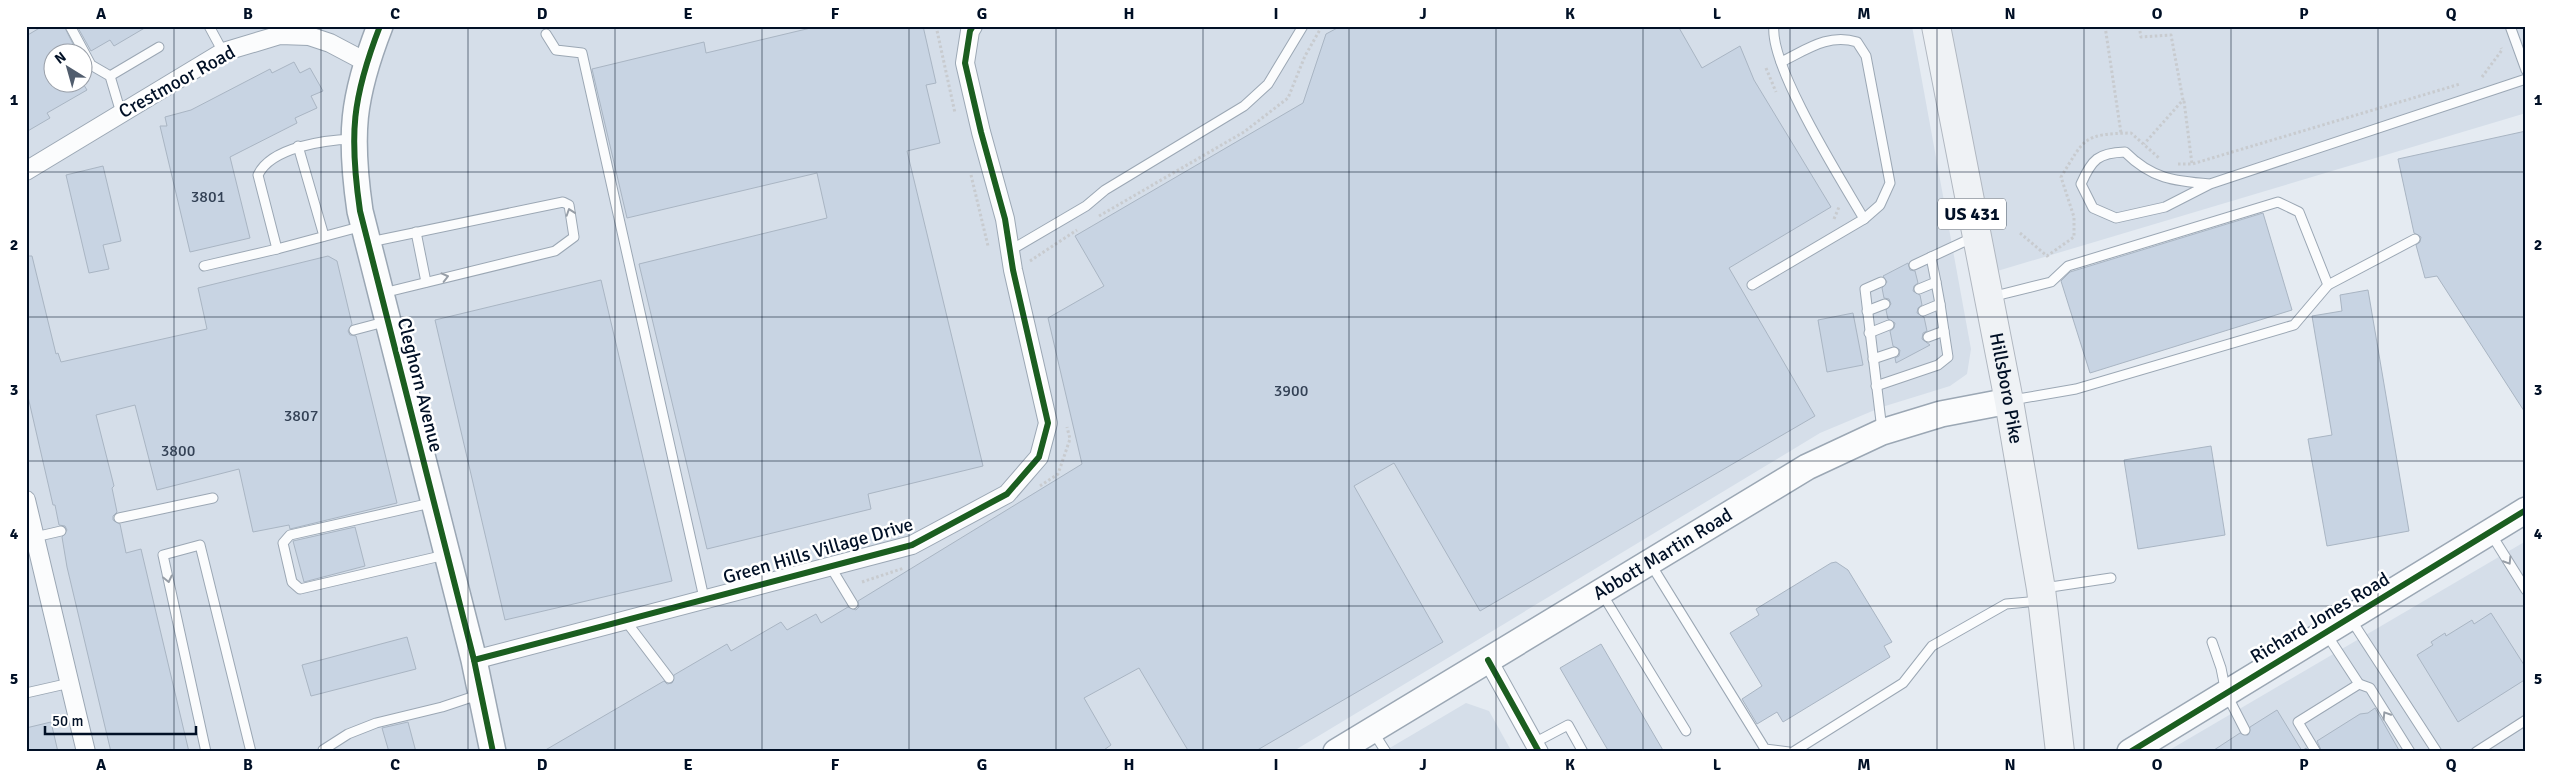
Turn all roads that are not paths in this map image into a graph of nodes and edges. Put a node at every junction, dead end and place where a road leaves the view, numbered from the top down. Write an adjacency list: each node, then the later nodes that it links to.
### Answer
1 (70, 26): 15 (lane)
2 (209, 26): 11 (lane)
3 (380, 26): 12 (street, Cleghorn Avenue)
4 (973, 26): 29 (street, Green Hills Village Drive)
5 (1303, 26): 29 (lane)
6 (1774, 26): 13 (lane)
7 (1936, 26): 26 (main road, Hillsboro Pike / US 431)
8 (2510, 26): 14 (lane)
9 (546, 34): 71 (lane)
10 (159, 47): 15 (lane)
11 (223, 52): 12 (street, Crestmoor Road); 17 (street, Crestmoor Road)
12 (366, 62): 18 (street, Cleghorn Avenue)
13 (1781, 62): 22 (lane); 22 (lane)
14 (2526, 70)
15 (110, 76): 17 (lane)
16 (2526, 79): 21 (lane)
17 (122, 113): 20 (street, Crestmoor Road)
18 (353, 139): 19 (lane); 24 (street, Cleghorn Avenue)
19 (298, 146): 25 (lane); 28 (lane)
20 (26, 171)
21 (2210, 184): 21 (lane)
22 (1864, 218): 36 (lane)
23 (416, 232): 24 (lane); 33 (lane); 33 (lane, one-way to 23)
24 (366, 234): 25 (lane); 39 (street, Cleghorn Avenue)
25 (324, 236): 28 (lane)
26 (1976, 236): 30 (lane); 40 (main road, Hillsboro Pike / US 431)
27 (2415, 239): 37 (lane)
28 (277, 249): 32 (lane)
29 (1011, 250): 66 (street, Green Hills Village Drive)
30 (1931, 257): 31 (lane); 35 (lane)
31 (1914, 265)
32 (204, 266)
33 (426, 282): 39 (lane)
34 (1881, 282): 43 (lane)
35 (1936, 282): 38 (lane); 42 (lane)
36 (1752, 285)
37 (2328, 285): 40 (lane); 54 (lane)
38 (1919, 289)
39 (381, 293): 45 (street, Cleghorn Avenue)
40 (1989, 298): 54 (main road, Hillsboro Pike / US 431)
41 (1885, 304): 43 (lane)
42 (1940, 304): 44 (lane); 48 (lane)
43 (1867, 311): 49 (lane)
44 (1923, 311)
45 (388, 321): 47 (lane); 58 (street, Cleghorn Avenue)
46 (1889, 324): 49 (lane)
47 (354, 330)
48 (1944, 331): 50 (lane); 53 (lane)
49 (1869, 333): 52 (lane)
50 (1928, 337)
51 (1894, 352): 52 (lane)
52 (1873, 359): 53 (lane)
53 (1876, 386): 55 (lane)
54 (2009, 401): 55 (street, Abbott Martin Road); 70 (main road, Hillsboro Pike / US 431)
55 (1882, 432): 65 (street, Abbott Martin Road)
56 (213, 498): 60 (lane)
57 (26, 500): 63 (street)
58 (434, 502): 64 (street, Cleghorn Avenue); 64 (lane)
59 (2526, 510): 62 (street, Richard Jones Road)
60 (119, 518)
61 (61, 531): 63 (lane)
62 (2489, 532): 68 (lane, one-way to 68); 73 (street, Richard Jones Road)
63 (35, 537): 80 (street)
64 (447, 554): 77 (street, Cleghorn Avenue)
65 (1650, 562): 69 (street, Abbott Martin Road); 98 (lane)
66 (830, 566): 71 (street, Green Hills Village Drive); 72 (lane)
67 (2111, 578): 70 (lane)
68 (2525, 587)
69 (1601, 592): 78 (street, Abbott Martin Road); 88 (lane)
70 (2042, 595): 99 (lane); 100 (main road, Hillsboro Pike / US 431)
71 (704, 598): 74 (street, Green Hills Village Drive)
72 (853, 604)
73 (2350, 618): 75 (street, Richard Jones Road); 104 (lane)
74 (625, 620): 77 (street, Green Hills Village Drive); 79 (lane)
75 (2325, 632): 81 (lane); 83 (street, Richard Jones Road)
76 (2212, 642): 83 (lane)
77 (474, 660): 84 (street, Cleghorn Avenue)
78 (1488, 660): 86 (street, Abbott Martin Road); 89 (street)
79 (669, 678)
80 (70, 683): 82 (lane); 91 (street)
81 (2359, 684): 102 (lane); 103 (lane, one-way to 81)
82 (26, 693)
83 (2226, 693): 87 (lane); 101 (street, Richard Jones Road)
84 (481, 694): 90 (lane); 94 (street, Cleghorn Avenue)
85 (2526, 720): 105 (lane)
86 (1372, 730): 95 (street, Abbott Martin Road); 96 (lane)
87 (2245, 730)
88 (1686, 731)
89 (1536, 748): 97 (lane)
90 (323, 750)
91 (86, 752)
92 (206, 752): 93 (lane, one-way to 92)
93 (251, 752)
94 (493, 752)
95 (1336, 752)
96 (1386, 752)
97 (1583, 752)
98 (1788, 752)
99 (1793, 752)
100 (2060, 752)
101 (2130, 752)
102 (2316, 752)
103 (2410, 752)
104 (2437, 752)
105 (2476, 752)

